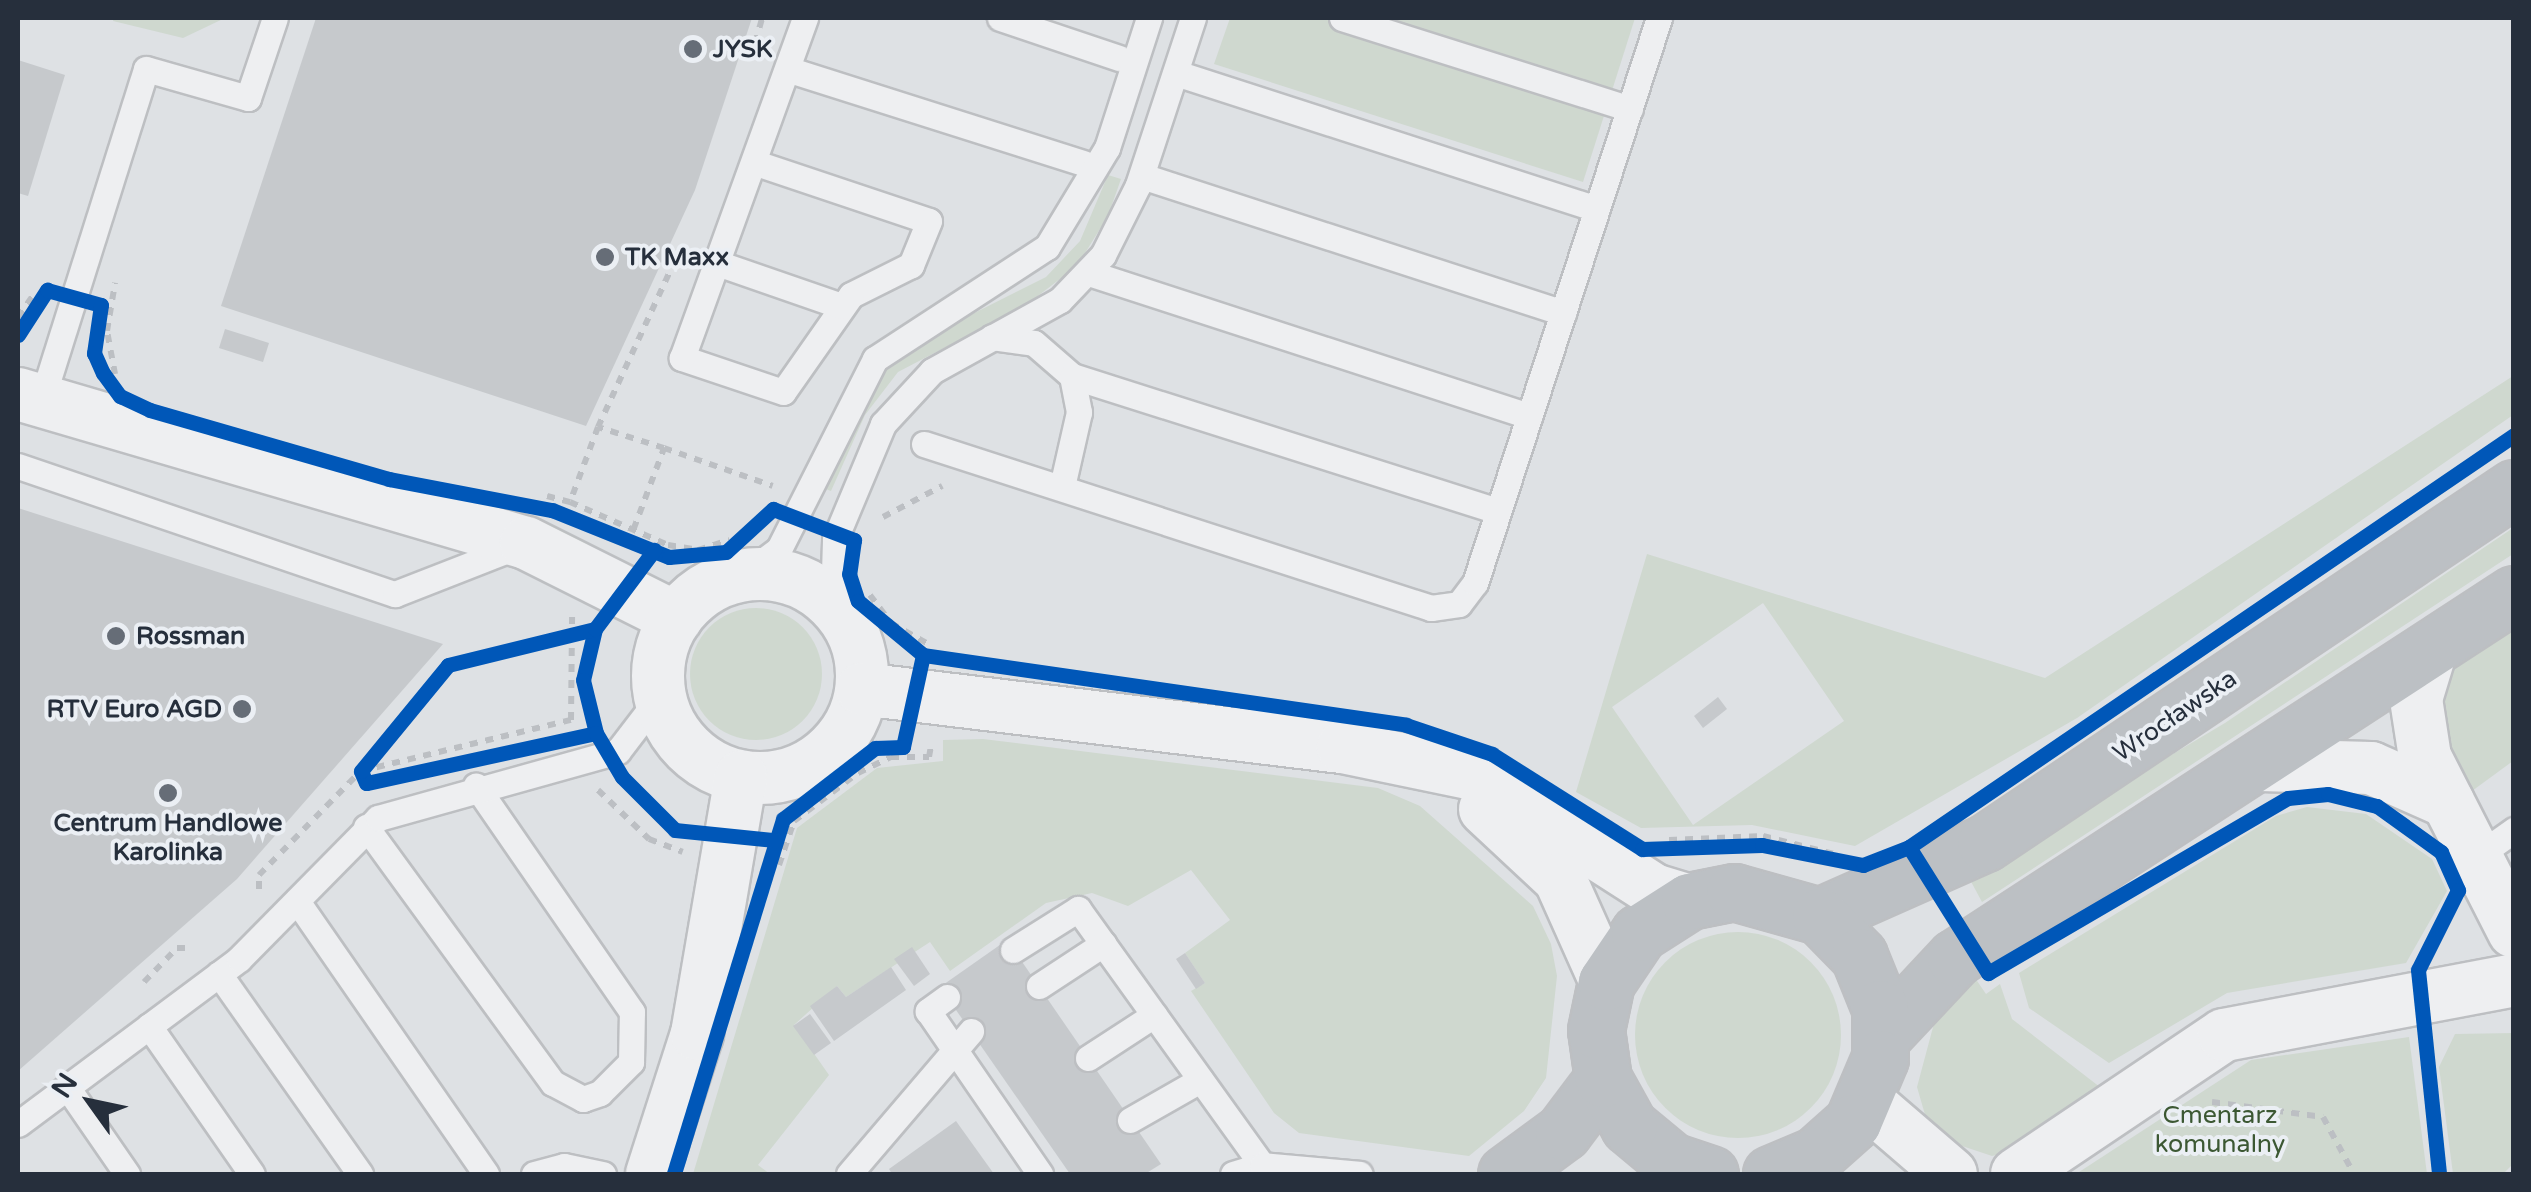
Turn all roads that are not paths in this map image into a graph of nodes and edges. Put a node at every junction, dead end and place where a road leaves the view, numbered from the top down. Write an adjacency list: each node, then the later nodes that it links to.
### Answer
1 (274, 18): 24 (lane)
2 (805, 18): 10 (lane)
3 (1000, 18): 9 (lane)
4 (1132, 18): 9 (lane)
5 (1150, 18): 17 (lane)
6 (1193, 18): 11 (lane)
7 (1342, 18): 12 (lane)
8 (1659, 18): 12 (lane)
9 (1119, 58): 13 (lane)
10 (790, 70): 13 (lane); 14 (lane)
11 (1176, 72): 15 (lane); 16 (lane)
12 (1630, 110): 16 (lane)
13 (1084, 163): 17 (lane)
14 (759, 164): 18 (lane); 20 (lane)
15 (1142, 176): 19 (lane); 21 (lane)
16 (1597, 209): 21 (lane)
17 (1064, 224): 32 (lane)
18 (720, 264): 20 (lane); 20 (lane)
19 (1088, 272): 22 (lane); 25 (lane)
20 (841, 306)
21 (1563, 313): 25 (lane)
22 (992, 338): 23 (lane); 34 (lane)
23 (1072, 376): 28 (lane); 30 (lane)
24 (29, 398): 31 (street)
25 (1529, 416): 30 (lane)
26 (924, 444): 28 (lane)
27 (18, 466): 31 (lane)
28 (1062, 487): 30 (lane)
29 (2514, 488): 48 (main road, Wrocławska)
30 (1498, 511)
31 (527, 513): 35 (street)
32 (742, 554): 34 (street); 35 (street)
33 (2514, 594): 36 (main road)
34 (833, 604): 37 (street)
35 (676, 618): 38 (street)
36 (2430, 653): 40 (main road); 43 (street)
37 (862, 689): 39 (street); 41 (street)
38 (660, 696): 41 (street); 42 (lane)
39 (1423, 764): 47 (street); 54 (street)
40 (2260, 765): 43 (street); 59 (main road)
41 (742, 777): 76 (street)
42 (476, 786): 44 (lane); 44 (lane)
43 (2448, 802): 45 (street)
44 (366, 827): 46 (lane)
45 (2494, 844): 49 (street)
46 (297, 901): 52 (lane); 73 (lane)
47 (1689, 901): 48 (main road); 54 (main road)
48 (1820, 916): 59 (main road)
49 (2514, 932)
50 (1103, 944): 51 (lane); 55 (lane); 57 (lane)
51 (1014, 950)
52 (219, 974): 58 (lane); 72 (lane)
53 (2514, 980): 84 (street)
54 (1606, 982): 62 (main road)
55 (1039, 986)
56 (937, 1004): 60 (lane)
57 (1154, 1015): 61 (lane); 63 (lane)
58 (149, 1026): 64 (lane); 71 (lane)
59 (1882, 1036): 65 (main road)
60 (960, 1038): 69 (lane); 77 (lane)
61 (1088, 1058)
62 (1603, 1079): 80 (main road); 81 (main road)
63 (1200, 1080): 66 (lane); 68 (lane)
64 (67, 1086): 67 (lane); 70 (lane)
65 (1866, 1100): 82 (main road); 83 (street)
66 (1130, 1120)
67 (18, 1124)
68 (1262, 1165): 78 (lane); 79 (lane)
69 (1049, 1171)
70 (127, 1174)
71 (252, 1174)
72 (360, 1174)
73 (486, 1174)
74 (534, 1174): 75 (lane)
75 (603, 1174)
76 (652, 1174)
77 (850, 1174)
78 (1234, 1174)
79 (1360, 1174)
80 (1506, 1174)
81 (1686, 1174)
82 (1771, 1174)
83 (1951, 1174)
84 (2016, 1174)

